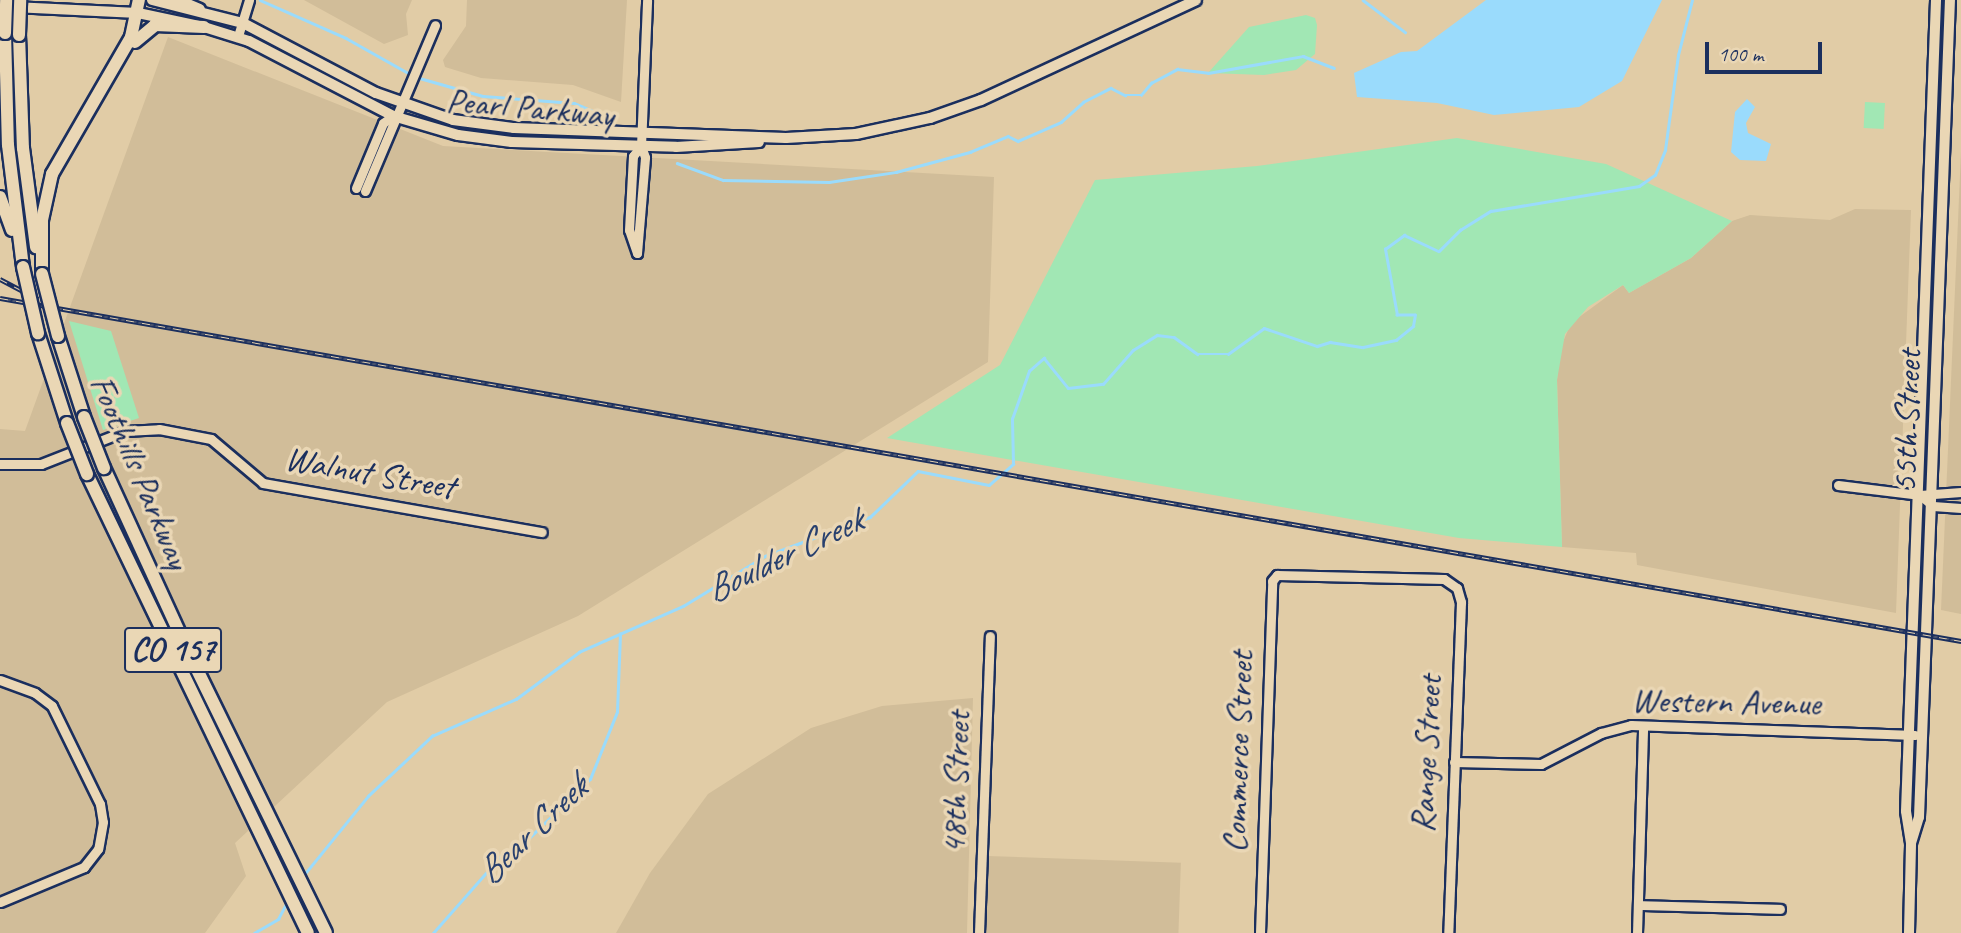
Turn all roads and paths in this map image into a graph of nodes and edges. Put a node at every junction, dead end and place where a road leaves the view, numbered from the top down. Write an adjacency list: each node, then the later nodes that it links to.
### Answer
1 (6, 0): 25 (highway, Foothills Parkway / CO 157, bridge)
2 (20, 0): 26 (highway, Foothills Parkway / CO 157, bridge)
3 (152, 0): 12 (main road, Pearl Parkway)
4 (176, 0): 12 (highway)
5 (647, 0): 20 (street)
6 (1196, 0): 21 (main road, Pearl Parkway)
7 (1936, 0): 31 (main road, 55th Street)
8 (1950, 0): 29 (main road, 55th Street)
9 (248, 1): 13 (street)
10 (0, 6): 11 (main road, Pearl Parkway)
11 (139, 6): 15 (main road, Pearl Parkway); 17 (highway)
12 (199, 10): 13 (main road, Pearl Parkway)
13 (243, 23): 16 (street); 18 (main road, Pearl Parkway)
14 (435, 25): 18 (street)
15 (204, 27): 16 (main road, Pearl Parkway); 17 (highway)
16 (238, 36): 19 (main road, Pearl Parkway)
17 (95, 99): 26 (highway)
18 (398, 103): 19 (street); 20 (main road, Pearl Parkway)
19 (393, 116): 22 (main road, Pearl Parkway); 23 (street)
20 (642, 133): 21 (main road, Pearl Parkway); 22 (street)
21 (786, 138): 22 (main road, Pearl Parkway)
22 (641, 146): 22 (street)
23 (360, 190)
24 (0, 197): 25 (highway)
25 (23, 267): 47 (highway, Foothills Parkway / CO 157, bridge)
26 (43, 274): 46 (highway, Foothills Parkway / CO 157, bridge)
27 (0, 464): 34 (street, Walnut Street)
28 (1838, 485): 31 (street)
29 (1933, 492): 30 (street); 31 (street); 32 (main road, 55th Street)
30 (1961, 492)
31 (1920, 495): 32 (street); 39 (main road, 55th Street)
32 (1933, 506): 33 (street); 40 (main road, 55th Street)
33 (1961, 508)
34 (542, 532)
35 (1450, 582): 41 (street, Range Street); 49 (street, Commerce Street)
36 (990, 636): 48 (street, 48th Street)
37 (0, 680): 43 (street)
38 (1643, 726): 39 (street, Western Avenue); 41 (street, Western Avenue); 44 (street)
39 (1909, 735): 40 (street, Western Avenue); 42 (main road, 55th Street)
40 (1922, 735): 42 (main road, 55th Street)
41 (1454, 762): 50 (street, Range Street)
42 (1912, 844): 52 (main road, 55th Street)
43 (0, 902)
44 (1638, 905): 45 (street); 51 (street)
45 (1780, 909)
46 (325, 930)
47 (308, 933)
48 (979, 933)
49 (1260, 933)
50 (1448, 933)
51 (1637, 933)
52 (1909, 933)

